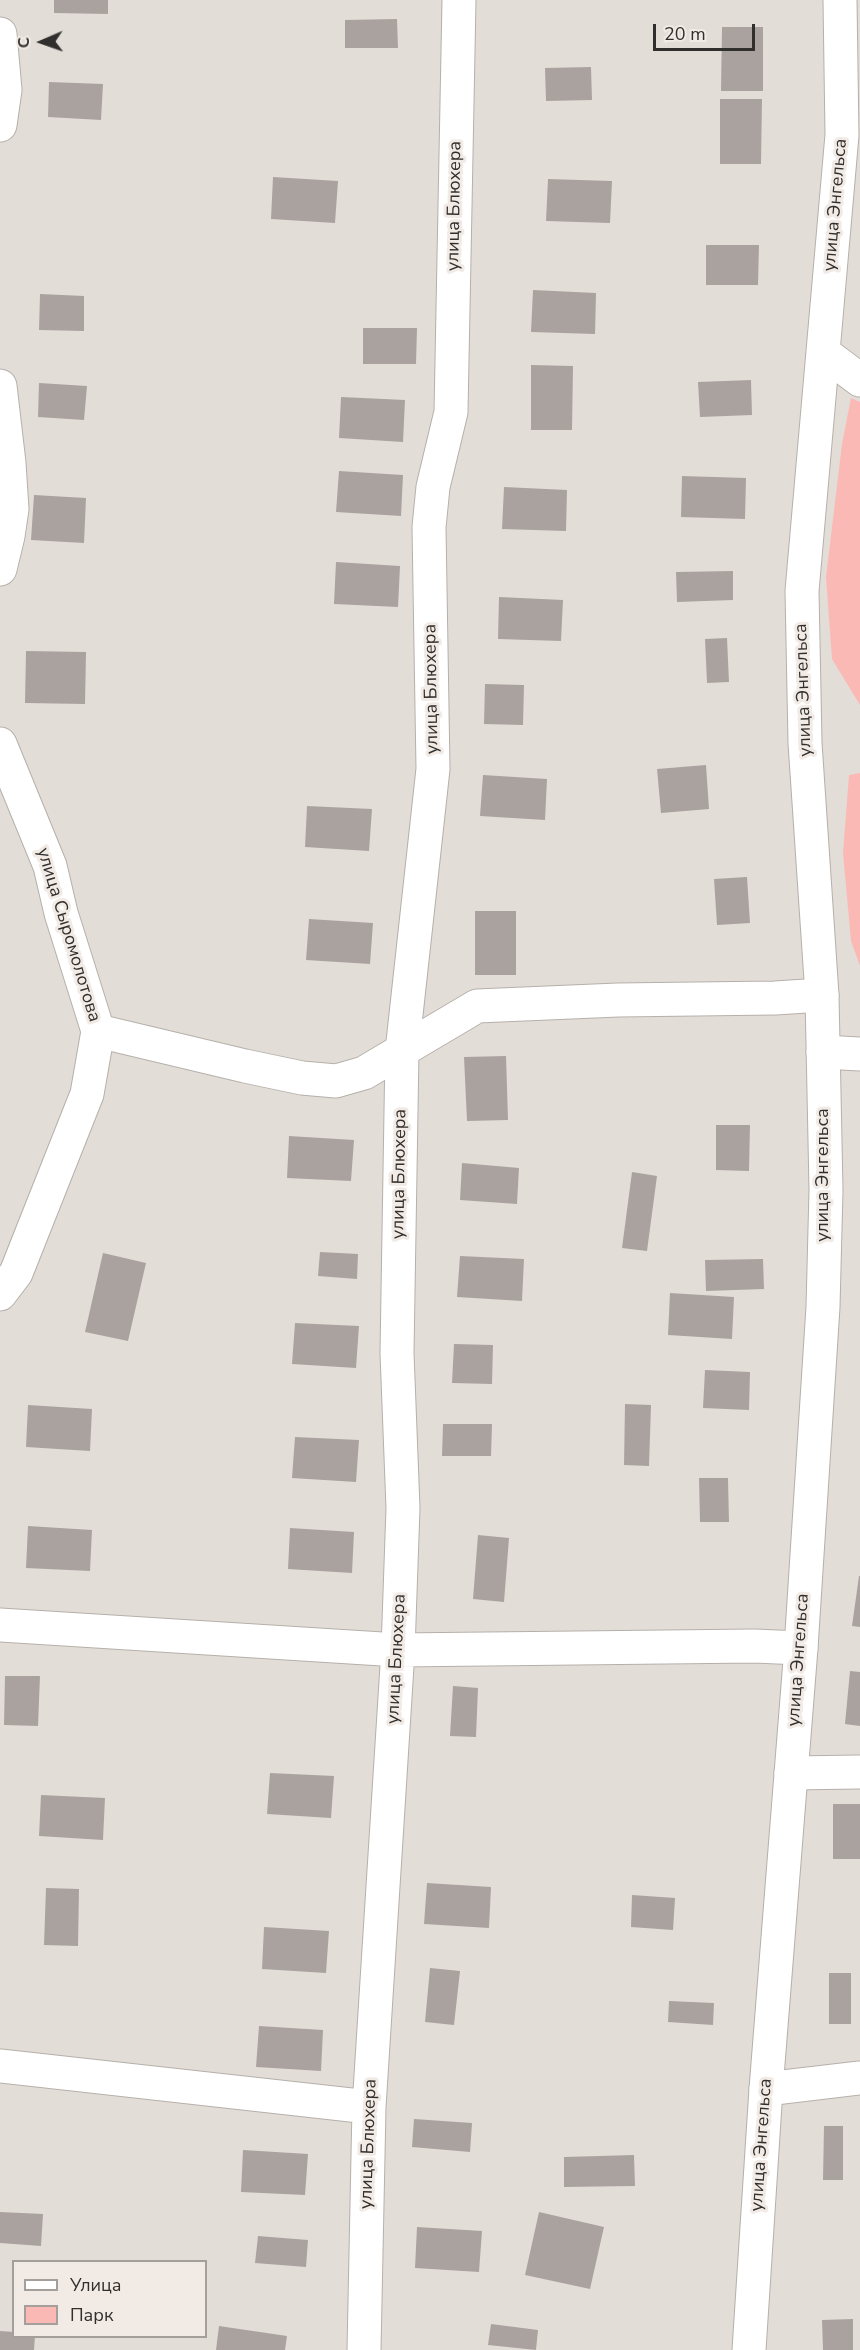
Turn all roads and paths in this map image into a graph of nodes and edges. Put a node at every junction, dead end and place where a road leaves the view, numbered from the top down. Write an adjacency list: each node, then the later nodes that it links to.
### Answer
1 (459, 0): 12 (street, улица Блюхера)
2 (840, 0): 5 (street, улица Энгельса)
3 (0, 34): 4 (street)
4 (0, 125)
5 (824, 353): 6 (street); 10 (street, улица Энгельса)
6 (860, 380)
7 (0, 386): 8 (street)
8 (0, 569)
9 (0, 744): 11 (street, улица Сыромолотова)
10 (822, 994): 12 (street); 13 (street, улица Энгельса)
11 (98, 1031): 12 (street); 15 (street, улица Сыромолотова)
12 (402, 1051): 18 (street, улица Блюхера)
13 (823, 1052): 14 (street); 17 (street, улица Энгельса)
14 (860, 1054)
15 (0, 1293)
16 (0, 1625): 18 (street)
17 (801, 1648): 18 (street); 20 (street, улица Энгельса)
18 (398, 1650): 24 (street, улица Блюхера)
19 (860, 1772): 20 (street)
20 (791, 1773): 23 (street, улица Энгельса)
21 (0, 2066): 24 (street)
22 (860, 2078): 23 (street)
23 (765, 2089): 26 (street, улица Энгельса)
24 (369, 2107): 25 (street, улица Блюхера)
25 (364, 2350)
26 (749, 2350)

